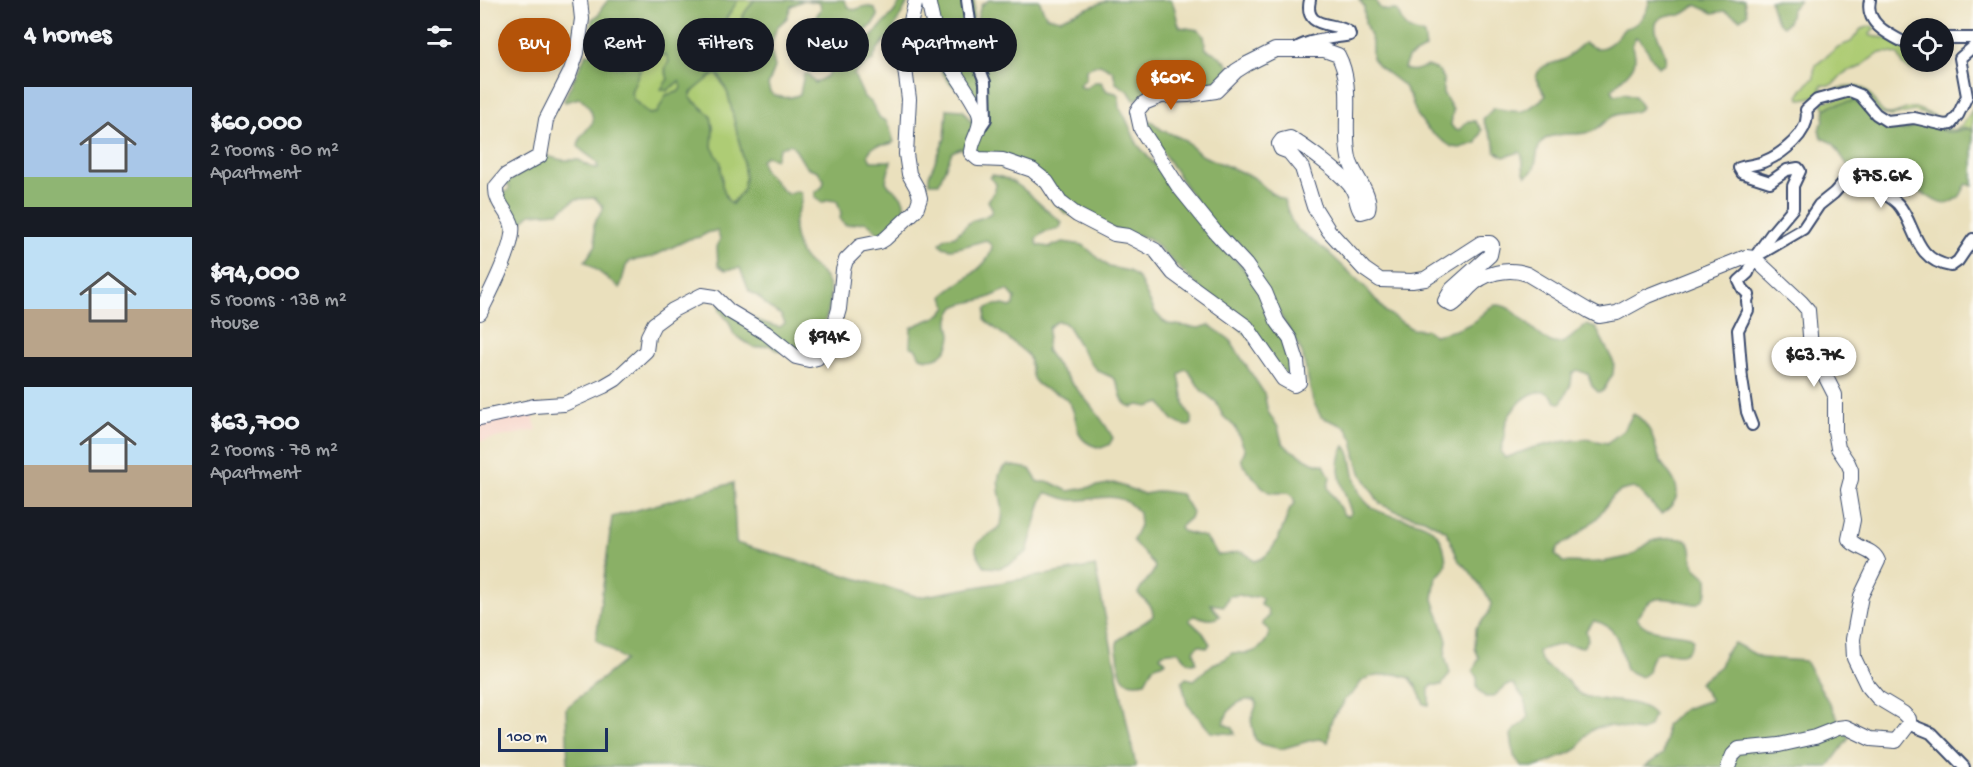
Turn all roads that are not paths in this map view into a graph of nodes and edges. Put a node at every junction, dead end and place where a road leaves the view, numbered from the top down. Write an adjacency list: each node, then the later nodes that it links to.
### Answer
1 (580, 0): 15 (main road)
2 (916, 0): 16 (main road)
3 (928, 0): 12 (main road)
4 (967, 0): 12 (street)
5 (1310, 0): 11 (street)
6 (1870, 0): 9 (street)
7 (1954, 38): 8 (street)
8 (1973, 38)
9 (1900, 39)
10 (1973, 47): 14 (street)
11 (1294, 49): 12 (main road); 14 (main road)
12 (978, 134)
13 (1973, 240): 14 (street)
14 (1754, 258): 17 (street); 18 (main road)
15 (480, 313)
16 (480, 417)
17 (1752, 425)
18 (1910, 724): 19 (main road); 20 (street)
19 (1728, 767)
20 (1964, 767)

